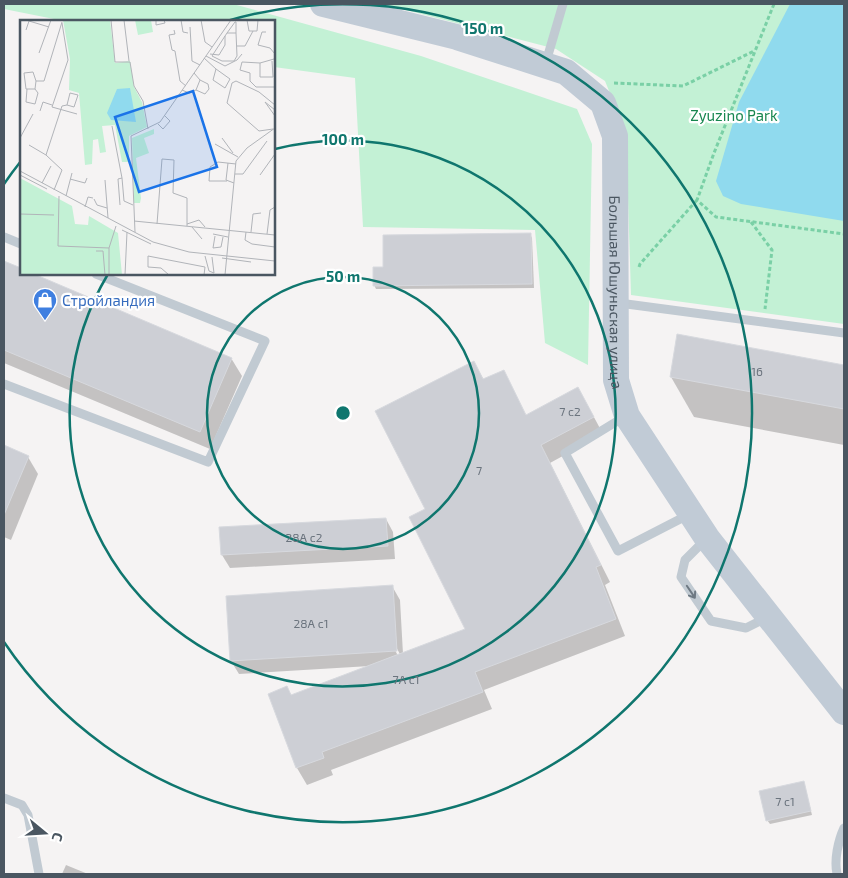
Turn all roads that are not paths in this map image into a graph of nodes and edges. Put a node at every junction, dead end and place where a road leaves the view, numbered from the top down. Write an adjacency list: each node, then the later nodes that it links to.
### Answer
1 (323, 4): 3 (street, Большая Юшуньская улица)
2 (563, 4): 3 (lane)
3 (546, 65): 7 (street, Большая Юшуньская улица)
4 (4, 237): 5 (lane)
5 (20, 244)
6 (99, 275): 9 (lane)
7 (616, 302): 8 (lane); 10 (street, Большая Юшуньская улица)
8 (844, 333)
9 (4, 384)
10 (627, 416): 11 (street, Большая Юшуньская улица); 11 (lane)
11 (690, 514): 12 (street, Большая Юшуньская улица)
12 (707, 538): 13 (street, Большая Юшуньская улица); 13 (lane, one-way to 13)
13 (769, 616): 14 (street, Большая Юшуньская улица)
14 (844, 712)
15 (4, 798): 17 (lane)
16 (844, 828): 18 (lane)
17 (39, 874)
18 (837, 874)

